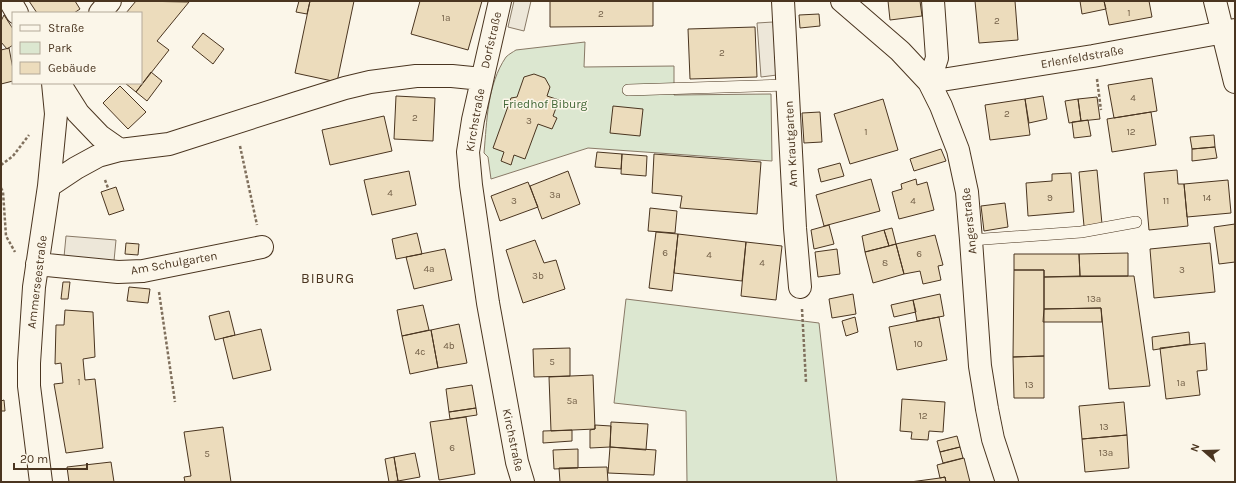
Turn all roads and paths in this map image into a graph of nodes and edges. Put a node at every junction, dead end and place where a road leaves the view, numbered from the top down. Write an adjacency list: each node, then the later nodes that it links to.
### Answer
1 (10, 1): 8 (street)
2 (110, 1): 9 (street)
3 (500, 1): 12 (street, Dorfstraße)
4 (783, 1): 17 (street, Am Krautgarten)
5 (842, 1): 13 (street, Angerstraße)
6 (933, 1): 13 (street)
7 (1215, 1): 10 (street)
8 (16, 12)
9 (101, 12)
10 (1229, 31): 11 (street, Erlenfeldstraße); 14 (street)
11 (1093, 56): 13 (street, Erlenfeldstraße); 19 (path)
12 (482, 79): 21 (street, Kirchstraße); 37 (street, Kirchstraße)
13 (929, 82): 29 (street, Angerstraße)
14 (1235, 82)
15 (53, 84): 20 (street, Ammerseestraße)
16 (60, 84): 22 (street)
17 (788, 86): 18 (lane); 33 (street, Am Krautgarten)
18 (628, 90)
19 (1101, 110)
20 (56, 114): 23 (path); 25 (street, Ammerseestraße)
21 (235, 123): 22 (street, Kirchstraße); 30 (path)
22 (120, 150): 25 (street, Kirchstraße)
23 (1, 165)
24 (106, 184): 27 (path)
25 (49, 186): 31 (street, Ammerseestraße)
26 (1, 188): 31 (path)
27 (108, 188)
28 (1136, 222): 29 (lane)
29 (972, 240): 38 (street, Angerstraße)
30 (262, 247): 32 (street, Am Schulgarten)
31 (37, 264): 32 (street, Am Schulgarten); 36 (street, Ammerseestraße)
32 (156, 268): 35 (path)
33 (800, 286): 34 (path)
34 (806, 382)
35 (174, 402)
36 (41, 482)
37 (523, 482)
38 (1007, 482)

